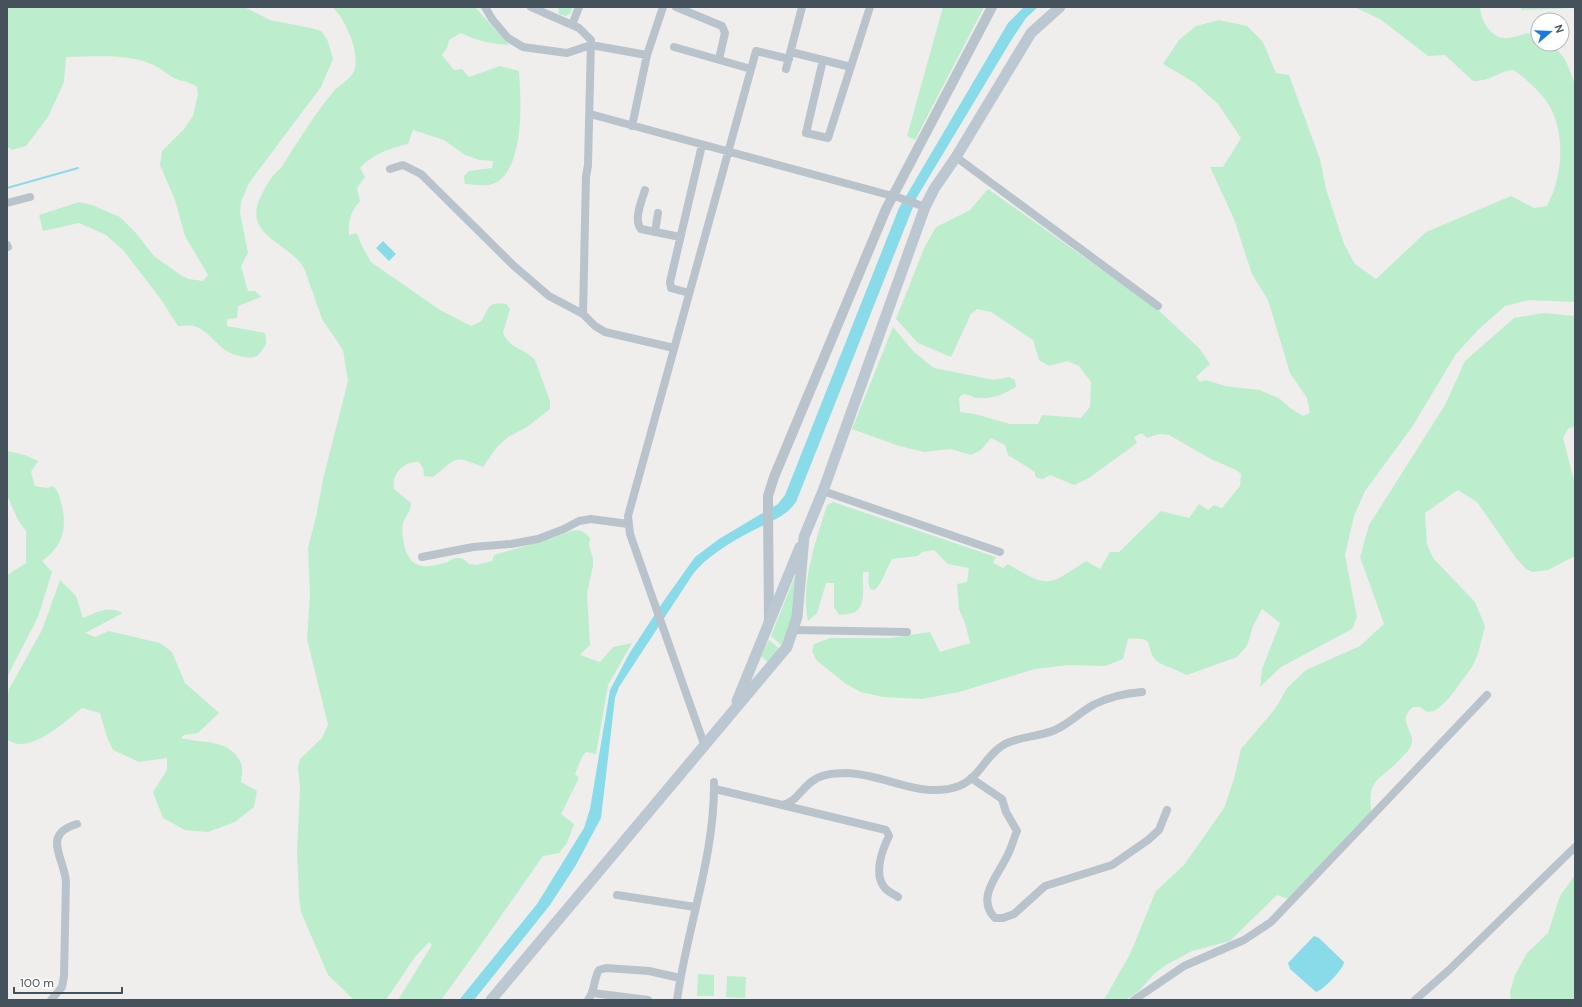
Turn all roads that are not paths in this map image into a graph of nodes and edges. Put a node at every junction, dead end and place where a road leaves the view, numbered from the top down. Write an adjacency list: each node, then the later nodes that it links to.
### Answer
1 (485, 7): 11 (street)
2 (531, 7): 10 (street)
3 (579, 7): 10 (street)
4 (663, 7): 13 (street)
5 (676, 7): 15 (street)
6 (802, 7): 14 (street)
7 (870, 7): 17 (street)
8 (992, 7): 28 (street)
9 (1060, 7): 24 (main road)
10 (572, 25): 11 (street)
11 (591, 45): 13 (street); 20 (street)
12 (674, 47): 15 (street)
13 (647, 55): 21 (street)
14 (790, 55): 16 (street); 18 (street); 19 (street)
15 (719, 59): 18 (street)
16 (823, 60): 17 (street); 17 (street)
17 (851, 67)
18 (751, 68): 23 (street)
19 (786, 69)
20 (590, 114): 21 (street); 36 (street)
21 (632, 126): 22 (street)
22 (702, 145): 23 (street); 33 (street)
23 (728, 152): 28 (street); 34 (street)
24 (956, 157): 30 (main road); 35 (street)
25 (390, 169): 36 (street)
26 (645, 190): 32 (street)
27 (30, 197): 29 (street)
28 (896, 197): 30 (street); 43 (street)
29 (7, 203)
30 (921, 206): 38 (main road)
31 (658, 213): 32 (street)
32 (655, 232): 33 (street)
33 (680, 237): 34 (street)
34 (689, 293): 37 (street)
35 (1158, 306)
36 (583, 314): 37 (street)
37 (674, 348): 39 (street)
38 (822, 490): 40 (main road); 41 (street)
39 (628, 524): 42 (street); 49 (street)
40 (804, 537): 43 (main road); 44 (main road)
41 (1000, 552)
42 (422, 557)
43 (769, 621): 48 (main road)
44 (794, 630): 45 (street); 48 (main road)
45 (907, 632)
46 (1142, 692): 50 (street)
47 (1487, 695): 65 (street)
48 (733, 710): 49 (main road)
49 (704, 744): 61 (main road)
50 (971, 778): 51 (street); 52 (street)
51 (782, 805): 56 (street); 57 (street)
52 (1167, 810)
53 (77, 824): 60 (street)
54 (1575, 847): 66 (street)
55 (617, 895): 57 (street)
56 (898, 897)
57 (695, 907): 58 (street)
58 (680, 978): 59 (street); 63 (street)
59 (591, 997): 62 (street)
60 (51, 1000)
61 (491, 1000)
62 (648, 1000)
63 (677, 1000): 64 (street)
64 (682, 1000)
65 (1134, 1000)
66 (1415, 1000)

